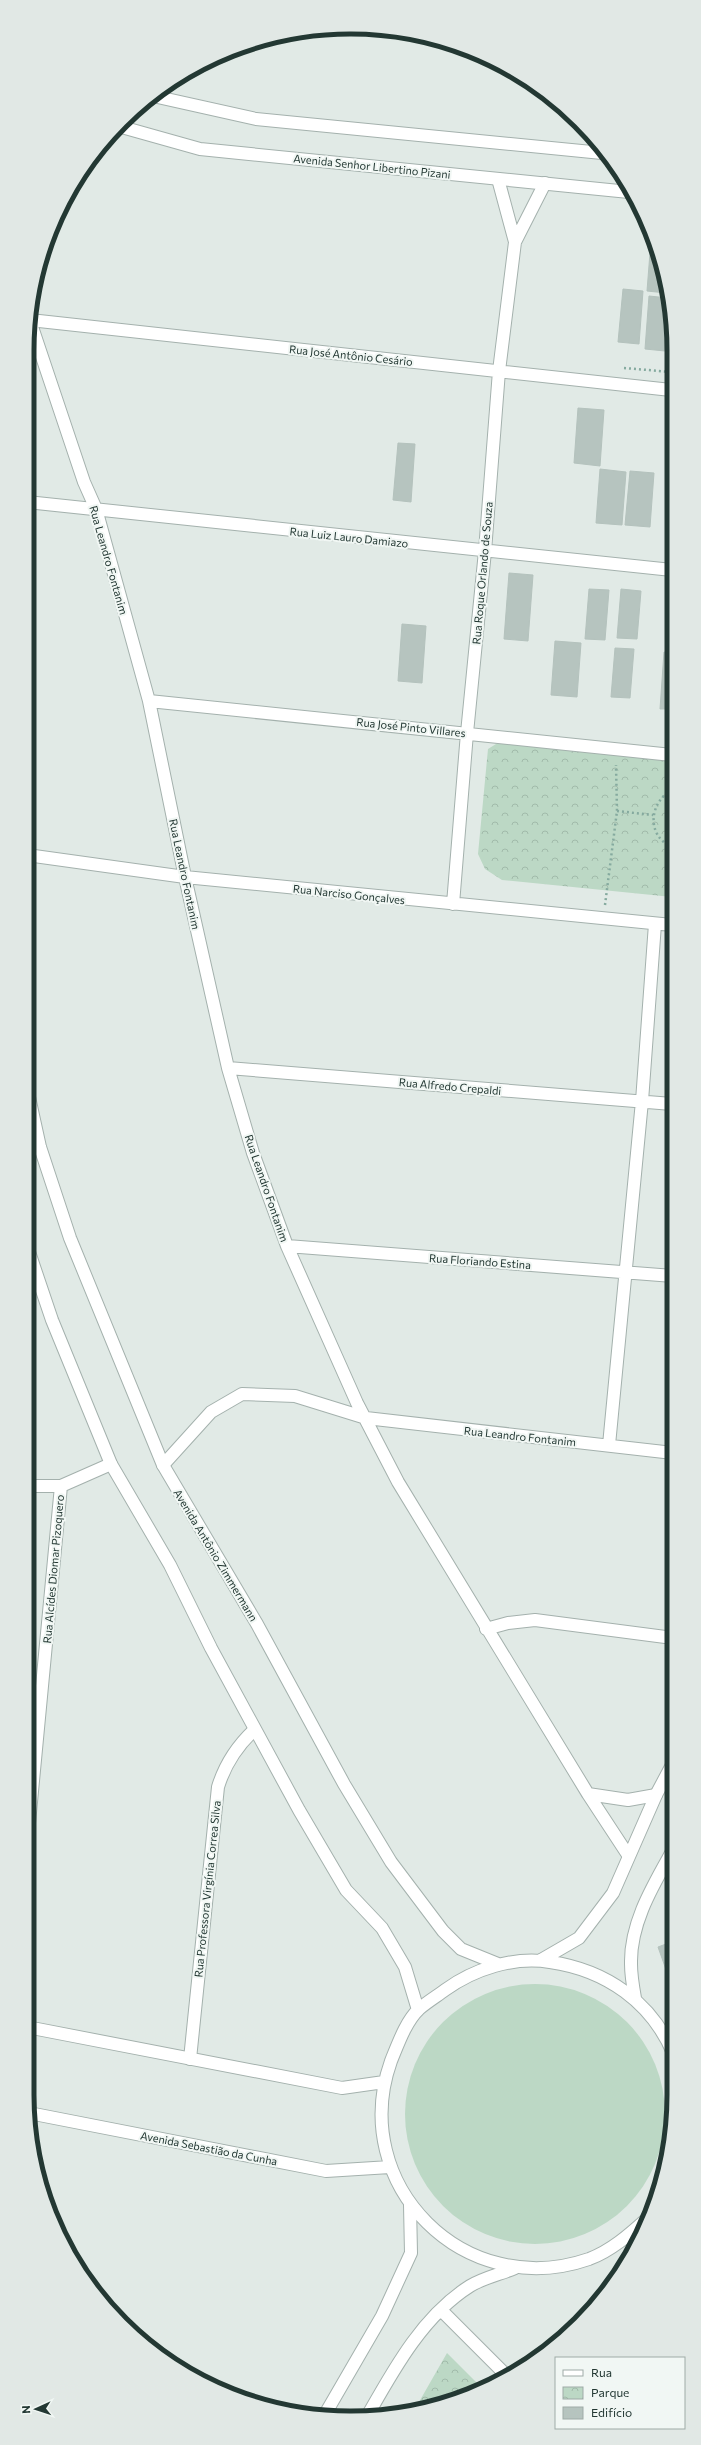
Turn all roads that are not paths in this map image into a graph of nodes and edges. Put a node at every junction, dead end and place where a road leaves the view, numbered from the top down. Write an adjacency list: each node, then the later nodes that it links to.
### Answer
1 (160, 98): 3 (street)
2 (126, 128): 4 (street, Avenida Senhor Libertino Pizani)
3 (597, 153)
4 (498, 179): 5 (street, Avenida Senhor Libertino Pizani); 7 (street, Rua Roque Orlando de Souza)
5 (545, 183): 6 (street, Avenida Senhor Libertino Pizani); 7 (street, Rua Roque Orlando de Souza)
6 (625, 192)
7 (516, 242): 10 (street, Rua Roque Orlando de Souza)
8 (36, 322): 10 (street, Rua José Antônio Cesário)
9 (35, 335): 13 (street, Rua Leandro Fontanim)
10 (499, 371): 11 (street, Rua José Antônio Cesário); 14 (street, Rua Roque Orlando de Souza)
11 (667, 390)
12 (34, 503): 13 (street, Rua Luiz Lauro Damiazo)
13 (96, 509): 14 (street, Rua Luiz Lauro Damiazo); 16 (street, Rua Leandro Fontanim)
14 (486, 551): 15 (street, Rua Luiz Lauro Damiazo); 17 (street, Rua Roque Orlando de Souza)
15 (667, 569)
16 (149, 701): 17 (street, Rua José Pinto Villares); 20 (street, Rua Leandro Fontanim)
17 (467, 733): 18 (street, Rua José Pinto Villares); 21 (street, Rua Roque Orlando de Souza)
18 (667, 755)
19 (34, 856): 20 (street, Rua Narciso Gonçalves)
20 (185, 877): 21 (street, Rua Narciso Gonçalves); 24 (street, Rua Leandro Fontanim)
21 (453, 904): 22 (street, Rua Narciso Gonçalves)
22 (655, 924): 23 (street, Rua Narciso Gonçalves); 25 (street)
23 (667, 925)
24 (228, 1068): 25 (street, Rua Alfredo Crepaldi); 28 (street, Rua Leandro Fontanim)
25 (642, 1101): 26 (street, Rua Alfredo Crepaldi); 30 (street)
26 (667, 1104)
27 (34, 1120): 36 (street, Avenida Antônio Zimmermann)
28 (287, 1246): 30 (street, Rua Floriando Estina); 32 (street, Rua Leandro Fontanim)
29 (34, 1267): 35 (street)
30 (625, 1272): 31 (street, Rua Floriando Estina); 33 (street)
31 (667, 1276)
32 (366, 1418): 33 (street, Rua Leandro Fontanim); 36 (street, Rua Leandro Fontanim); 39 (street, Rua Leandro Fontanim)
33 (609, 1445): 34 (street, Rua Leandro Fontanim)
34 (667, 1452)
35 (111, 1464): 38 (street); 41 (street)
36 (163, 1465): 49 (street, Avenida Antônio Zimmermann)
37 (34, 1486): 38 (street)
38 (61, 1486): 42 (street, Rua Alcídes Diomar Pizoquero)
39 (486, 1629): 40 (street); 44 (street, Rua Leandro Fontanim)
40 (667, 1637)
41 (254, 1730): 51 (street); 54 (street, Rua Professora Virgínia Correa Silva)
42 (34, 1770)
43 (667, 1775): 45 (street)
44 (588, 1794): 45 (street); 46 (street, Rua Leandro Fontanim)
45 (656, 1795): 46 (street)
46 (628, 1855): 48 (street)
47 (667, 1861): 50 (street)
48 (541, 1960): 49 (street); 50 (street)
49 (498, 1964): 51 (street)
50 (635, 1998): 53 (street)
51 (418, 2010): 55 (street)
52 (34, 2028): 54 (street)
53 (667, 2038)
54 (190, 2059): 55 (street)
55 (384, 2082): 57 (street)
56 (35, 2114): 57 (street, Avenida Sebastião da Cunha)
57 (390, 2167): 58 (street)
58 (410, 2205): 60 (street); 63 (street)
59 (637, 2228): 60 (street)
60 (515, 2268): 61 (street)
61 (441, 2310): 62 (street); 64 (street)
62 (503, 2372)
63 (328, 2410)
64 (371, 2410)

